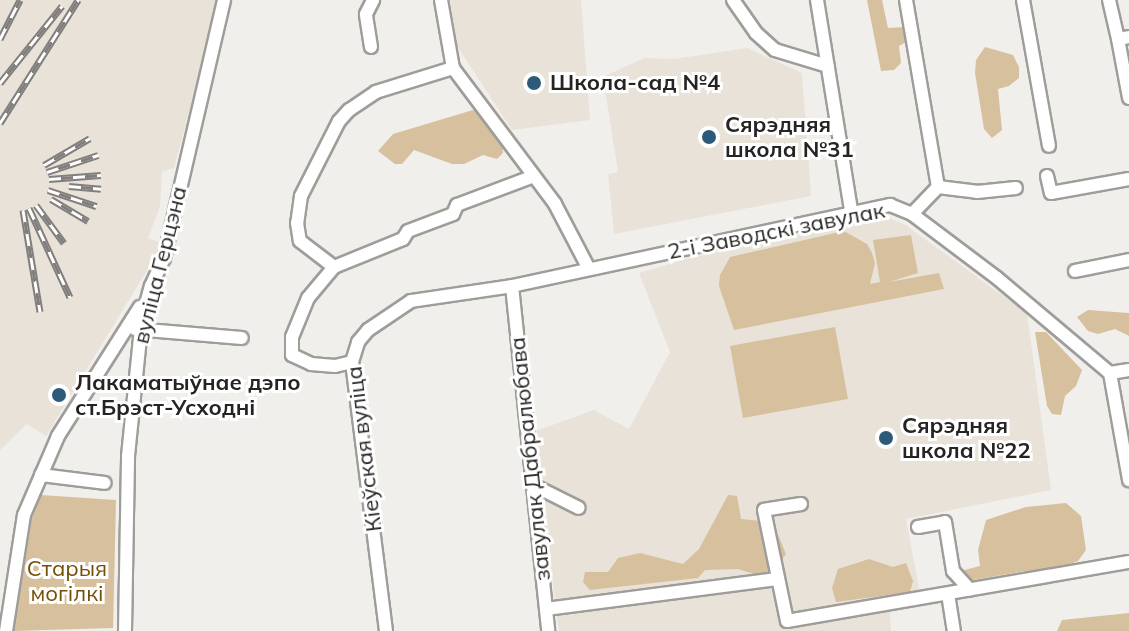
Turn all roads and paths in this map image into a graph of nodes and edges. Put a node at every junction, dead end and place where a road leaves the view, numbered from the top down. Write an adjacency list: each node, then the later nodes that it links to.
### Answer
1 (224, 0): 27 (street, вуліца Герцэна)
2 (373, 0): 10 (street)
3 (441, 0): 12 (street)
4 (733, 0): 11 (street)
5 (817, 0): 11 (street)
6 (906, 0): 18 (street)
7 (1023, 0): 14 (street)
8 (1109, 0): 9 (street)
9 (1124, 38): 13 (street)
10 (371, 47)
11 (828, 66): 20 (street)
12 (453, 68): 15 (street); 23 (street)
13 (1129, 98)
14 (1049, 146)
15 (534, 176): 23 (street); 24 (street)
16 (1047, 176): 17 (street)
17 (1129, 179)
18 (938, 187): 19 (street); 21 (street)
19 (1016, 188)
20 (851, 211): 21 (street, 2-і Заводскі завулак); 24 (street, 2-і Заводскі завулак)
21 (912, 214): 31 (street, 2-і Заводскі завулак)
22 (1129, 260): 25 (street)
23 (334, 267): 29 (street)
24 (589, 269): 26 (street, 2-і Заводскі завулак)
25 (1075, 271)
26 (512, 286): 29 (street, Кіеўская вуліца); 35 (street, завулак Дабралюбава)
27 (134, 329): 28 (street); 32 (street); 45 (street, вуліца Герцэна)
28 (242, 338)
29 (352, 362): 46 (street, Кіеўская вуліца)
30 (1129, 370): 31 (street)
31 (1110, 373): 33 (street)
32 (41, 475): 34 (street); 44 (street)
33 (1129, 480)
34 (105, 483)
35 (533, 485): 37 (street); 43 (street, завулак Дабралюбава)
36 (801, 504): 40 (street)
37 (579, 508)
38 (918, 527): 41 (street)
39 (1129, 562): 41 (street)
40 (777, 579): 42 (street); 43 (street)
41 (970, 590): 42 (street)
42 (948, 594): 48 (street)
43 (546, 609): 47 (street, завулак Дабралюбава)
44 (6, 631)
45 (125, 631)
46 (386, 631)
47 (548, 631)
48 (954, 631)

